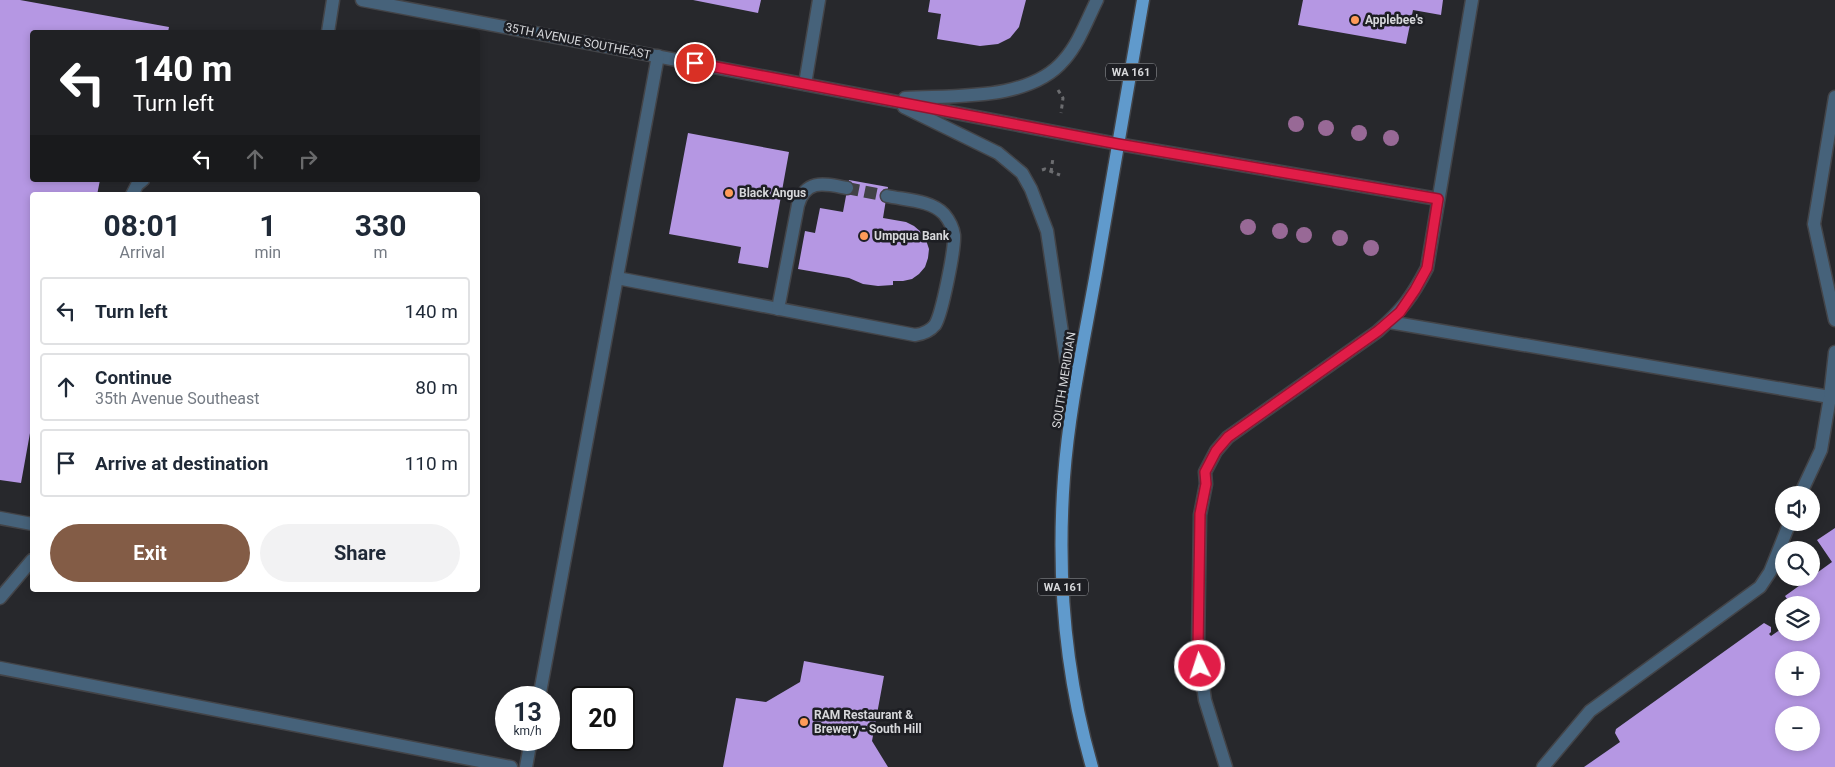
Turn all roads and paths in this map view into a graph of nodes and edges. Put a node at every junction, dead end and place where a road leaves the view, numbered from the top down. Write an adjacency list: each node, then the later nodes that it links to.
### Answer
1 (334, 0): 7 (street)
2 (362, 0): 8 (street, 35TH AVENUE SOUTHEAST)
3 (820, 0): 9 (street)
4 (1097, 0): 12 (street)
5 (1143, 0): 14 (main road, SOUTH MERIDIAN / WA 161)
6 (1472, 0): 23 (street)
7 (328, 30)
8 (658, 56): 9 (street, 35TH AVENUE SOUTHEAST); 24 (street)
9 (805, 84): 12 (street, 35TH AVENUE SOUTHEAST)
10 (1054, 85): 13 (path)
11 (1835, 97): 25 (street)
12 (888, 99): 14 (street, 35TH AVENUE SOUTHEAST); 31 (street)
13 (1060, 113)
14 (1118, 144): 23 (street, 35TH AVENUE SOUTHEAST); 31 (main road, SOUTH MERIDIAN / WA 161)
15 (1054, 158): 17 (path)
16 (1040, 172): 17 (path)
17 (1051, 172): 18 (path)
18 (1060, 174)
19 (141, 182): 21 (street)
20 (847, 188): 26 (street)
21 (134, 192)
22 (887, 196): 26 (street)
23 (1438, 199): 28 (street)
24 (617, 278): 26 (street); 39 (street)
25 (1832, 293): 27 (street)
26 (778, 308)
27 (1835, 320)
28 (1389, 322): 30 (street); 44 (street)
29 (1835, 352): 30 (street)
30 (1830, 397): 32 (street)
31 (1073, 404): 43 (main road, SOUTH MERIDIAN / WA 161)
32 (1804, 486)
33 (0, 518): 34 (street)
34 (30, 524)
35 (1786, 531): 45 (street)
36 (30, 562): 37 (street)
37 (0, 598)
38 (0, 668): 41 (street)
39 (541, 686)
40 (529, 751): 42 (street)
41 (511, 767)
42 (526, 767)
43 (1092, 767)
44 (1226, 767)
45 (1542, 767)

